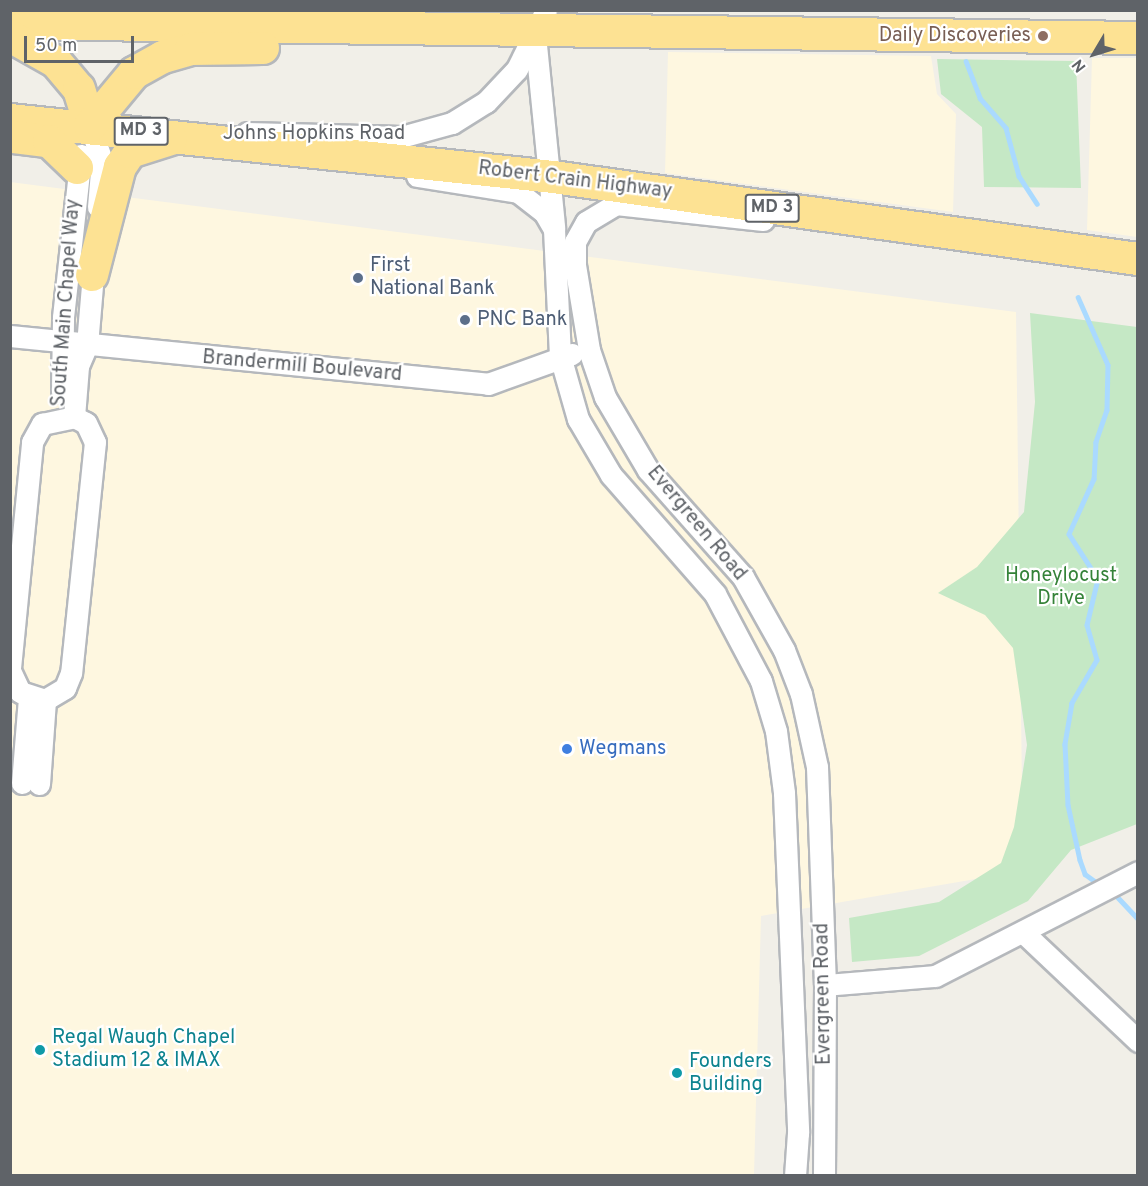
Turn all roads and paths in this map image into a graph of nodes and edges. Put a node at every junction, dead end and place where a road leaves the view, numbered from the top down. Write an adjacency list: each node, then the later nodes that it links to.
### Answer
1 (491, 10): 5 (highway)
2 (588, 10): 6 (highway)
3 (537, 18): 5 (highway); 6 (highway); 11 (street, Johns Hopkins Road); 15 (street)
4 (10, 23): 5 (highway)
5 (454, 29): 10 (highway)
6 (616, 30): 8 (highway)
7 (10, 36): 10 (highway)
8 (1137, 38)
9 (10, 120): 10 (highway, Robert Crain Highway / MD 3)
10 (90, 126): 11 (highway, Robert Crain Highway / MD 3); 14 (street, South Main Chapel Way); 19 (street, South Main Chapel Way)
11 (193, 136): 13 (highway, Robert Crain Highway / MD 3); 19 (highway)
12 (10, 137): 14 (highway)
13 (261, 143): 15 (highway, Robert Crain Highway / MD 3); 17 (street)
14 (77, 168): 21 (street, South Main Chapel Way)
15 (553, 177): 16 (highway, Robert Crain Highway / MD 3); 17 (street, Evergreen Road)
16 (890, 225): 18 (highway, Robert Crain Highway / MD 3); 23 (street, Evergreen Road)
17 (554, 229): 24 (street, Evergreen Road)
18 (1137, 259)
19 (92, 276): 22 (street, South Main Chapel Way)
20 (10, 336): 21 (street, Brandermill Boulevard)
21 (61, 342): 22 (street, Brandermill Boulevard); 25 (street, South Main Chapel Way)
22 (87, 345): 24 (street, Brandermill Boulevard); 25 (street, South Main Chapel Way)
23 (589, 350): 24 (street, Brandermill Boulevard); 31 (street, Evergreen Road)
24 (560, 356): 33 (street, Evergreen Road)
25 (67, 417): 26 (street, South Main Chapel Way); 27 (street, South Main Chapel Way)
26 (10, 670): 27 (street, South Main Chapel Way)
27 (37, 699): 28 (street)
28 (30, 784)
29 (1136, 873): 30 (street)
30 (1024, 934): 31 (street); 32 (street)
31 (825, 985): 34 (street, Evergreen Road)
32 (1137, 1041)
33 (795, 1176)
34 (824, 1176)

